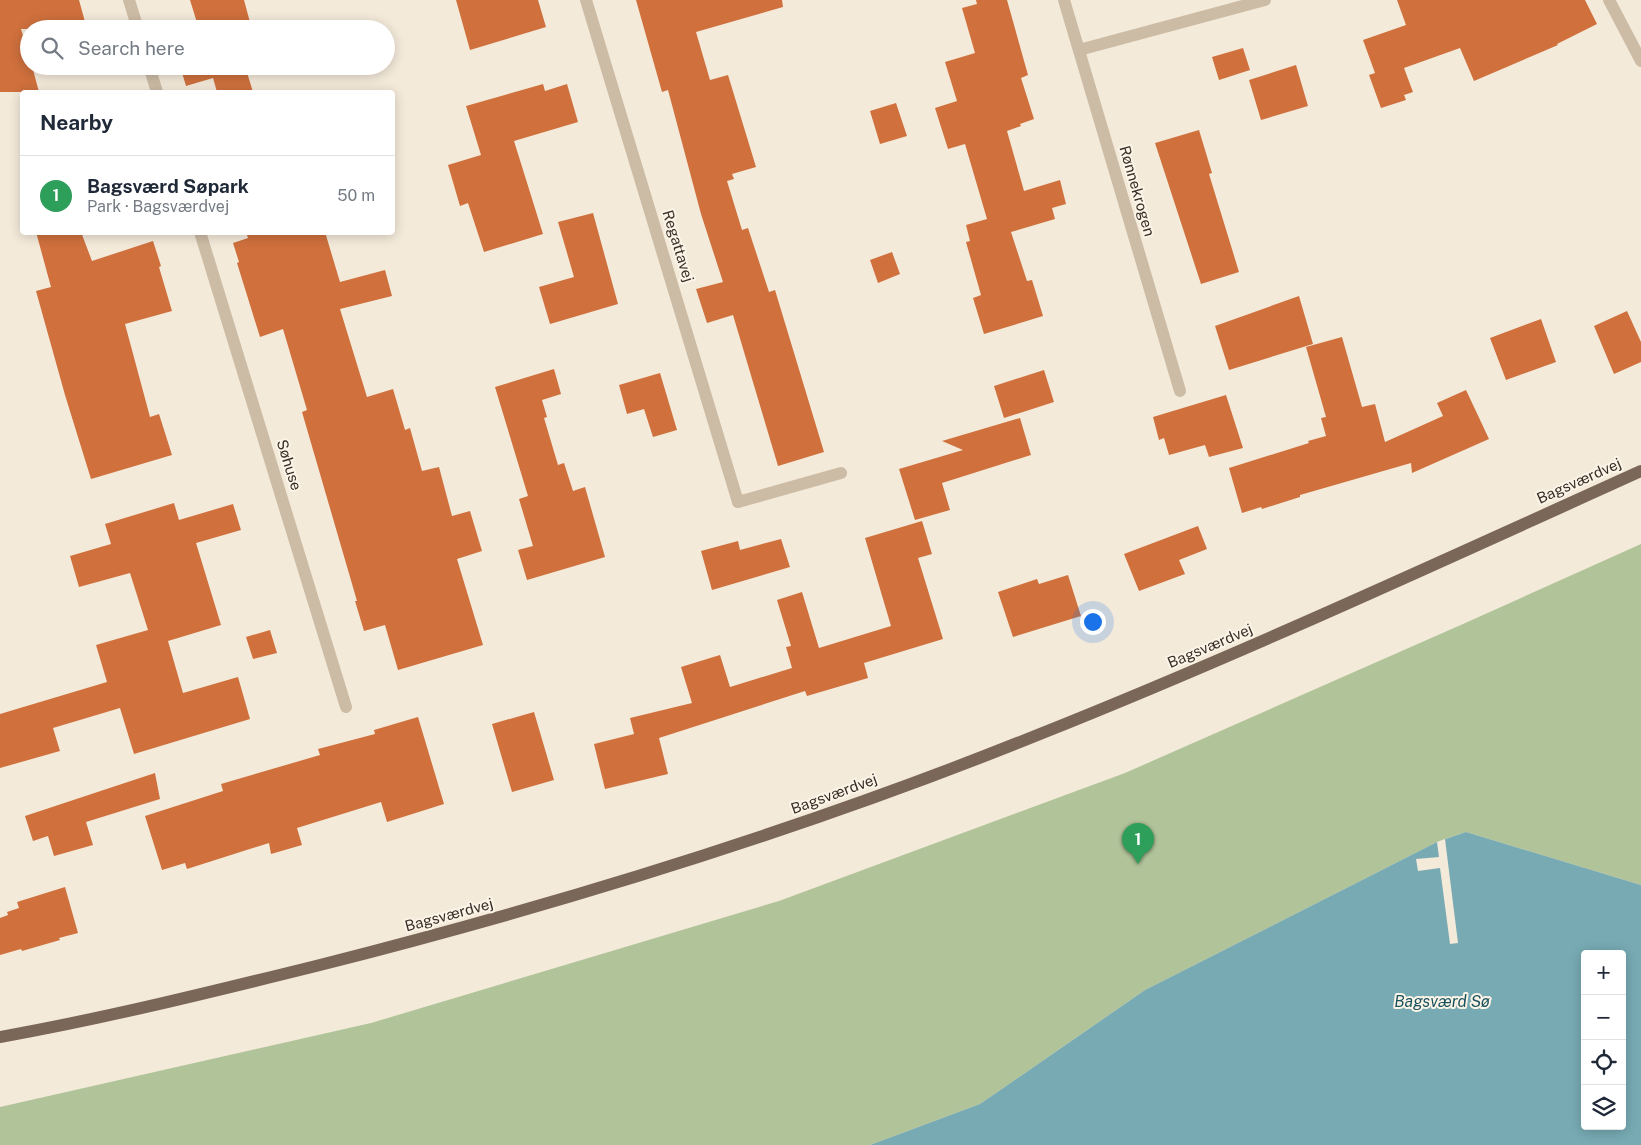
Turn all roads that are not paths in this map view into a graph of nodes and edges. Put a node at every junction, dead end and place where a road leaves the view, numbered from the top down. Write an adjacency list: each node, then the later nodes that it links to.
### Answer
1 (129, 0): 6 (street)
2 (586, 0): 14 (street, Regattavej)
3 (1064, 0): 7 (street, Rønnekrogen)
4 (1265, 0): 7 (street)
5 (1609, 0): 8 (street)
6 (135, 20)
7 (1079, 50): 12 (street, Rønnekrogen)
8 (1641, 61)
9 (152, 75): 10 (street)
10 (156, 90)
11 (201, 235): 15 (street, Søhuse)
12 (1180, 391)
13 (1641, 472): 16 (main road, Bagsværdvej)
14 (841, 473)
15 (346, 707)
16 (0, 1037)

